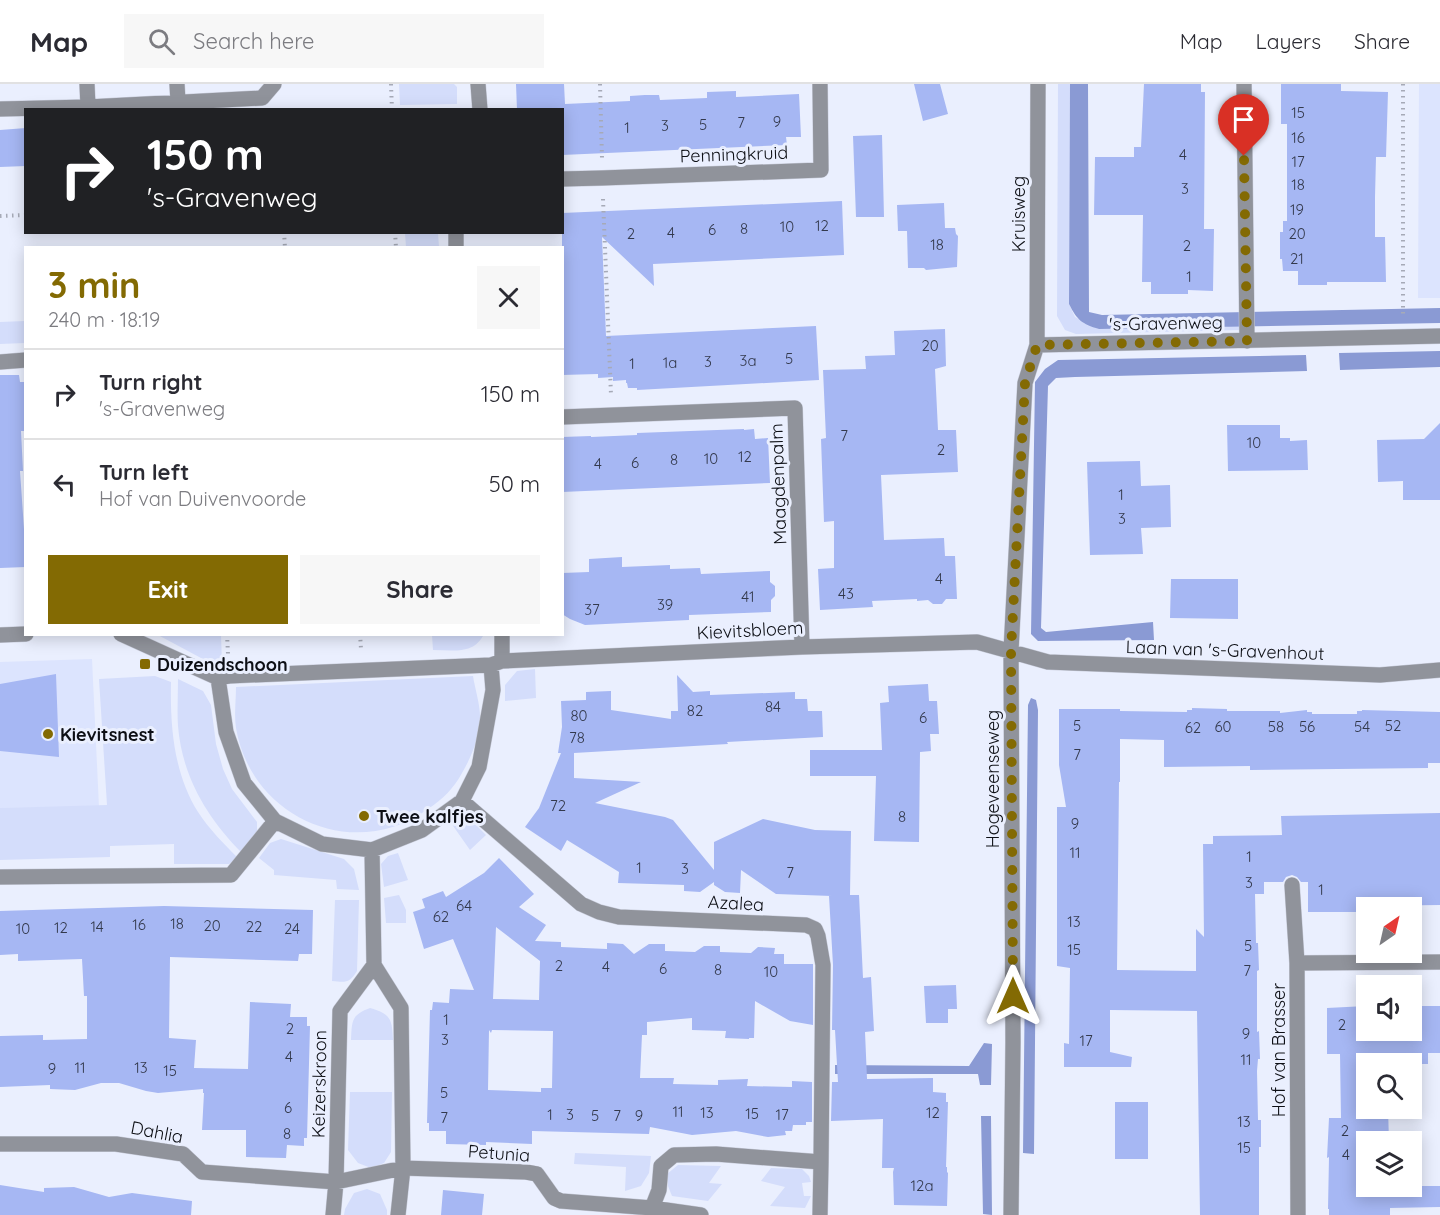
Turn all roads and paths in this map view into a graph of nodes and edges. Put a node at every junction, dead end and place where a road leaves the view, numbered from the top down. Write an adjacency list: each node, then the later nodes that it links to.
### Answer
1 (87, 84): 12 (street)
2 (177, 84): 11 (street)
3 (274, 84): 11 (street)
4 (391, 84): 15 (path)
5 (478, 84): 16 (street)
6 (600, 84): 19 (path)
7 (820, 84): 19 (street, Penningkruid)
8 (1038, 84): 25 (street, Kruisweg)
9 (1244, 84): 24 (street)
10 (1403, 84): 22 (path)
11 (178, 102): 12 (street)
12 (88, 107): 14 (street)
13 (24, 108): 17 (street)
14 (44, 108)
15 (392, 108)
16 (480, 108)
17 (0, 109)
18 (564, 178): 19 (street, Penningkruid)
19 (603, 178): 28 (path)
20 (24, 215): 21 (path)
21 (0, 216)
22 (1403, 303)
23 (1440, 336): 24 (street, 's-Gravenweg)
24 (1247, 341): 25 (street, 's-Gravenweg)
25 (1037, 345): 35 (street, Hogeveenseweg)
26 (24, 360): 27 (street)
27 (0, 362)
28 (611, 414): 29 (street, Maagdenpalm); 34 (street, Maagdenpalm)
29 (564, 417)
30 (0, 634): 31 (street)
31 (24, 634)
32 (124, 636): 38 (street)
33 (502, 636): 36 (street)
34 (802, 647): 35 (street, Kievitsbloem); 36 (street, Kievitsbloem)
35 (1011, 651): 37 (street, Laan van 's-Gravenhout); 56 (street, Hogeveenseweg)
36 (497, 663): 38 (street, Kievitsbloem); 39 (street)
37 (1440, 670)
38 (218, 678): 40 (street)
39 (462, 801): 41 (street); 48 (street, Azalea)
40 (275, 821): 41 (street); 42 (street)
41 (372, 850): 46 (street)
42 (0, 877)
43 (1292, 885): 45 (street, Hof van Brasser)
44 (1440, 962): 45 (street)
45 (1297, 963): 57 (street, Hof van Brasser)
46 (374, 965): 49 (street); 50 (street, Keizerskroon)
47 (0, 1144): 50 (street, Dahlia)
48 (821, 1162): 51 (street); 55 (street)
49 (404, 1168): 50 (street, Dahlia); 51 (street, Petunia); 53 (street)
50 (336, 1182): 52 (street, Keizerskroon)
51 (652, 1208): 54 (street, Petunia)
52 (333, 1215)
53 (398, 1215)
54 (701, 1215)
55 (820, 1215)
56 (1011, 1215)
57 (1298, 1215)

